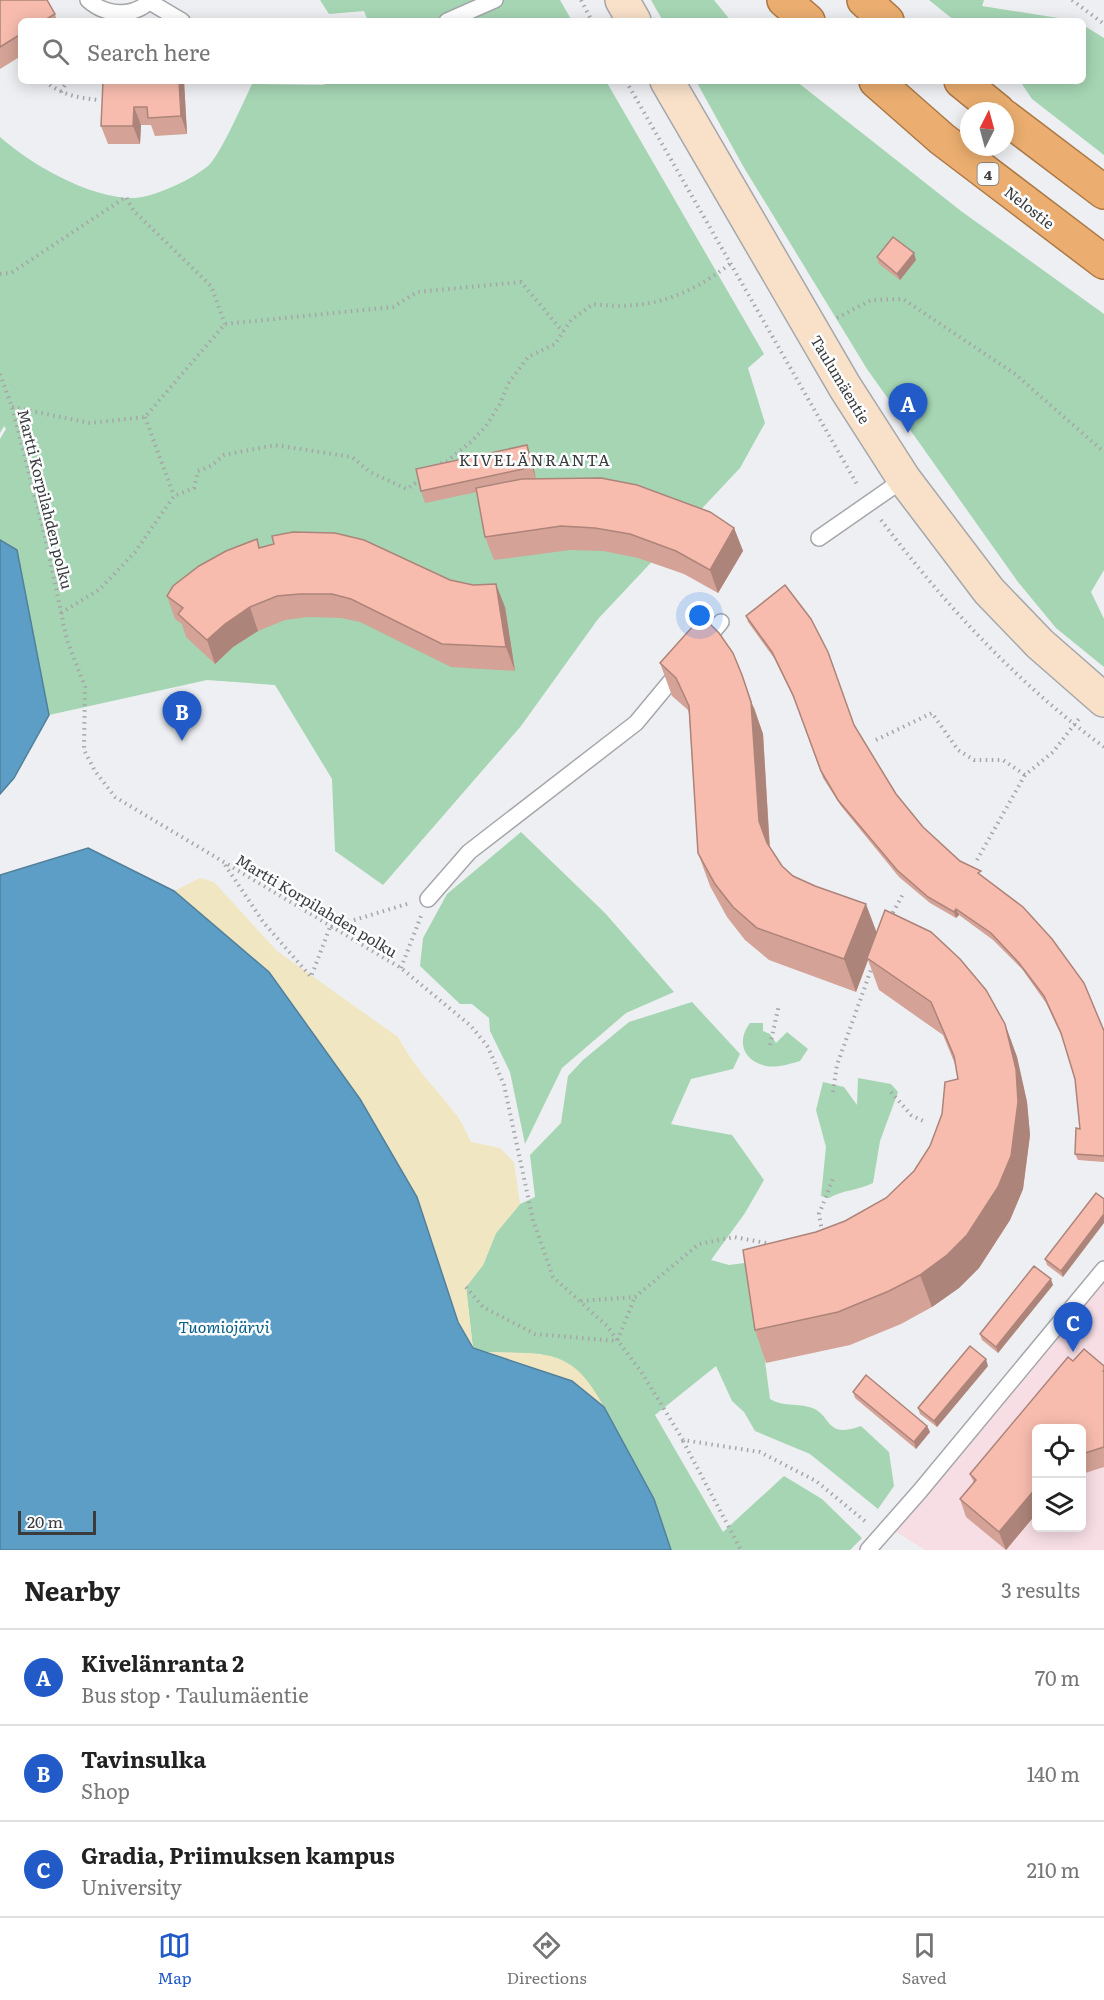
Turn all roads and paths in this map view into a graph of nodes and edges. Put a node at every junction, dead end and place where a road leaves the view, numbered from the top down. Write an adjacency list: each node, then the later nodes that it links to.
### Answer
1 (89, 0): 9 (lane)
2 (495, 0): 11 (lane)
3 (580, 0): 12 (path)
4 (622, 0): 13 (main road)
5 (784, 0): 14 (highway)
6 (864, 0): 15 (highway)
7 (1072, 0): 16 (path)
8 (150, 1): 9 (lane); 10 (lane)
9 (100, 16)
10 (177, 18)
11 (454, 18)
12 (590, 18)
13 (632, 18)
14 (805, 18)
15 (884, 18)
16 (1104, 24)
17 (49, 84): 22 (path)
18 (65, 84): 22 (path)
19 (669, 84): 39 (main road, Taulumäentie)
20 (879, 84): 27 (highway, Nelostie / 4)
21 (965, 84): 24 (highway)
22 (61, 92): 23 (path)
23 (99, 100)
24 (987, 102)
25 (1014, 124): 26 (highway)
26 (1104, 192)
27 (1104, 262)
28 (730, 264): 32 (path)
29 (0, 274): 31 (path)
30 (903, 300): 36 (path)
31 (225, 324): 32 (path); 35 (path)
32 (563, 332): 37 (path)
33 (0, 374): 34 (path, Martti Korpilahden polku)
34 (12, 407): 35 (path); 42 (path, Martti Korpilahden polku)
35 (146, 417): 40 (path)
36 (1104, 452)
37 (430, 471)
38 (424, 476): 40 (path)
39 (904, 479): 41 (lane); 44 (main road, Taulumäentie)
40 (174, 496): 42 (path)
41 (819, 538)
42 (61, 613): 49 (path, Martti Korpilahden polku)
43 (721, 622): 51 (lane)
44 (1104, 700)
45 (876, 740): 47 (path)
46 (1104, 747): 47 (path)
47 (1025, 775): 48 (path)
48 (977, 860)
49 (225, 864): 52 (path, Martti Korpilahden polku); 52 (path)
50 (903, 894): 53 (path)
51 (428, 898): 52 (path); 55 (path)
52 (330, 927): 55 (path, Martti Korpilahden polku)
53 (886, 927)
54 (875, 959): 58 (path)
55 (401, 968): 67 (path, Martti Korpilahden polku)
56 (779, 1005): 57 (path)
57 (770, 1045)
58 (833, 1092)
59 (891, 1092): 60 (path)
60 (925, 1122)
61 (833, 1179): 62 (path)
62 (822, 1232)
63 (766, 1243): 66 (path)
64 (1104, 1269): 70 (lane)
65 (466, 1287): 68 (path)
66 (635, 1297): 67 (path); 68 (path)
67 (580, 1301): 68 (path, Martti Korpilahden polku)
68 (617, 1341): 69 (path, Martti Korpilahden polku)
69 (683, 1440): 70 (path); 71 (path, Martti Korpilahden polku)
70 (881, 1534): 72 (lane)
71 (741, 1550)
72 (868, 1550)

